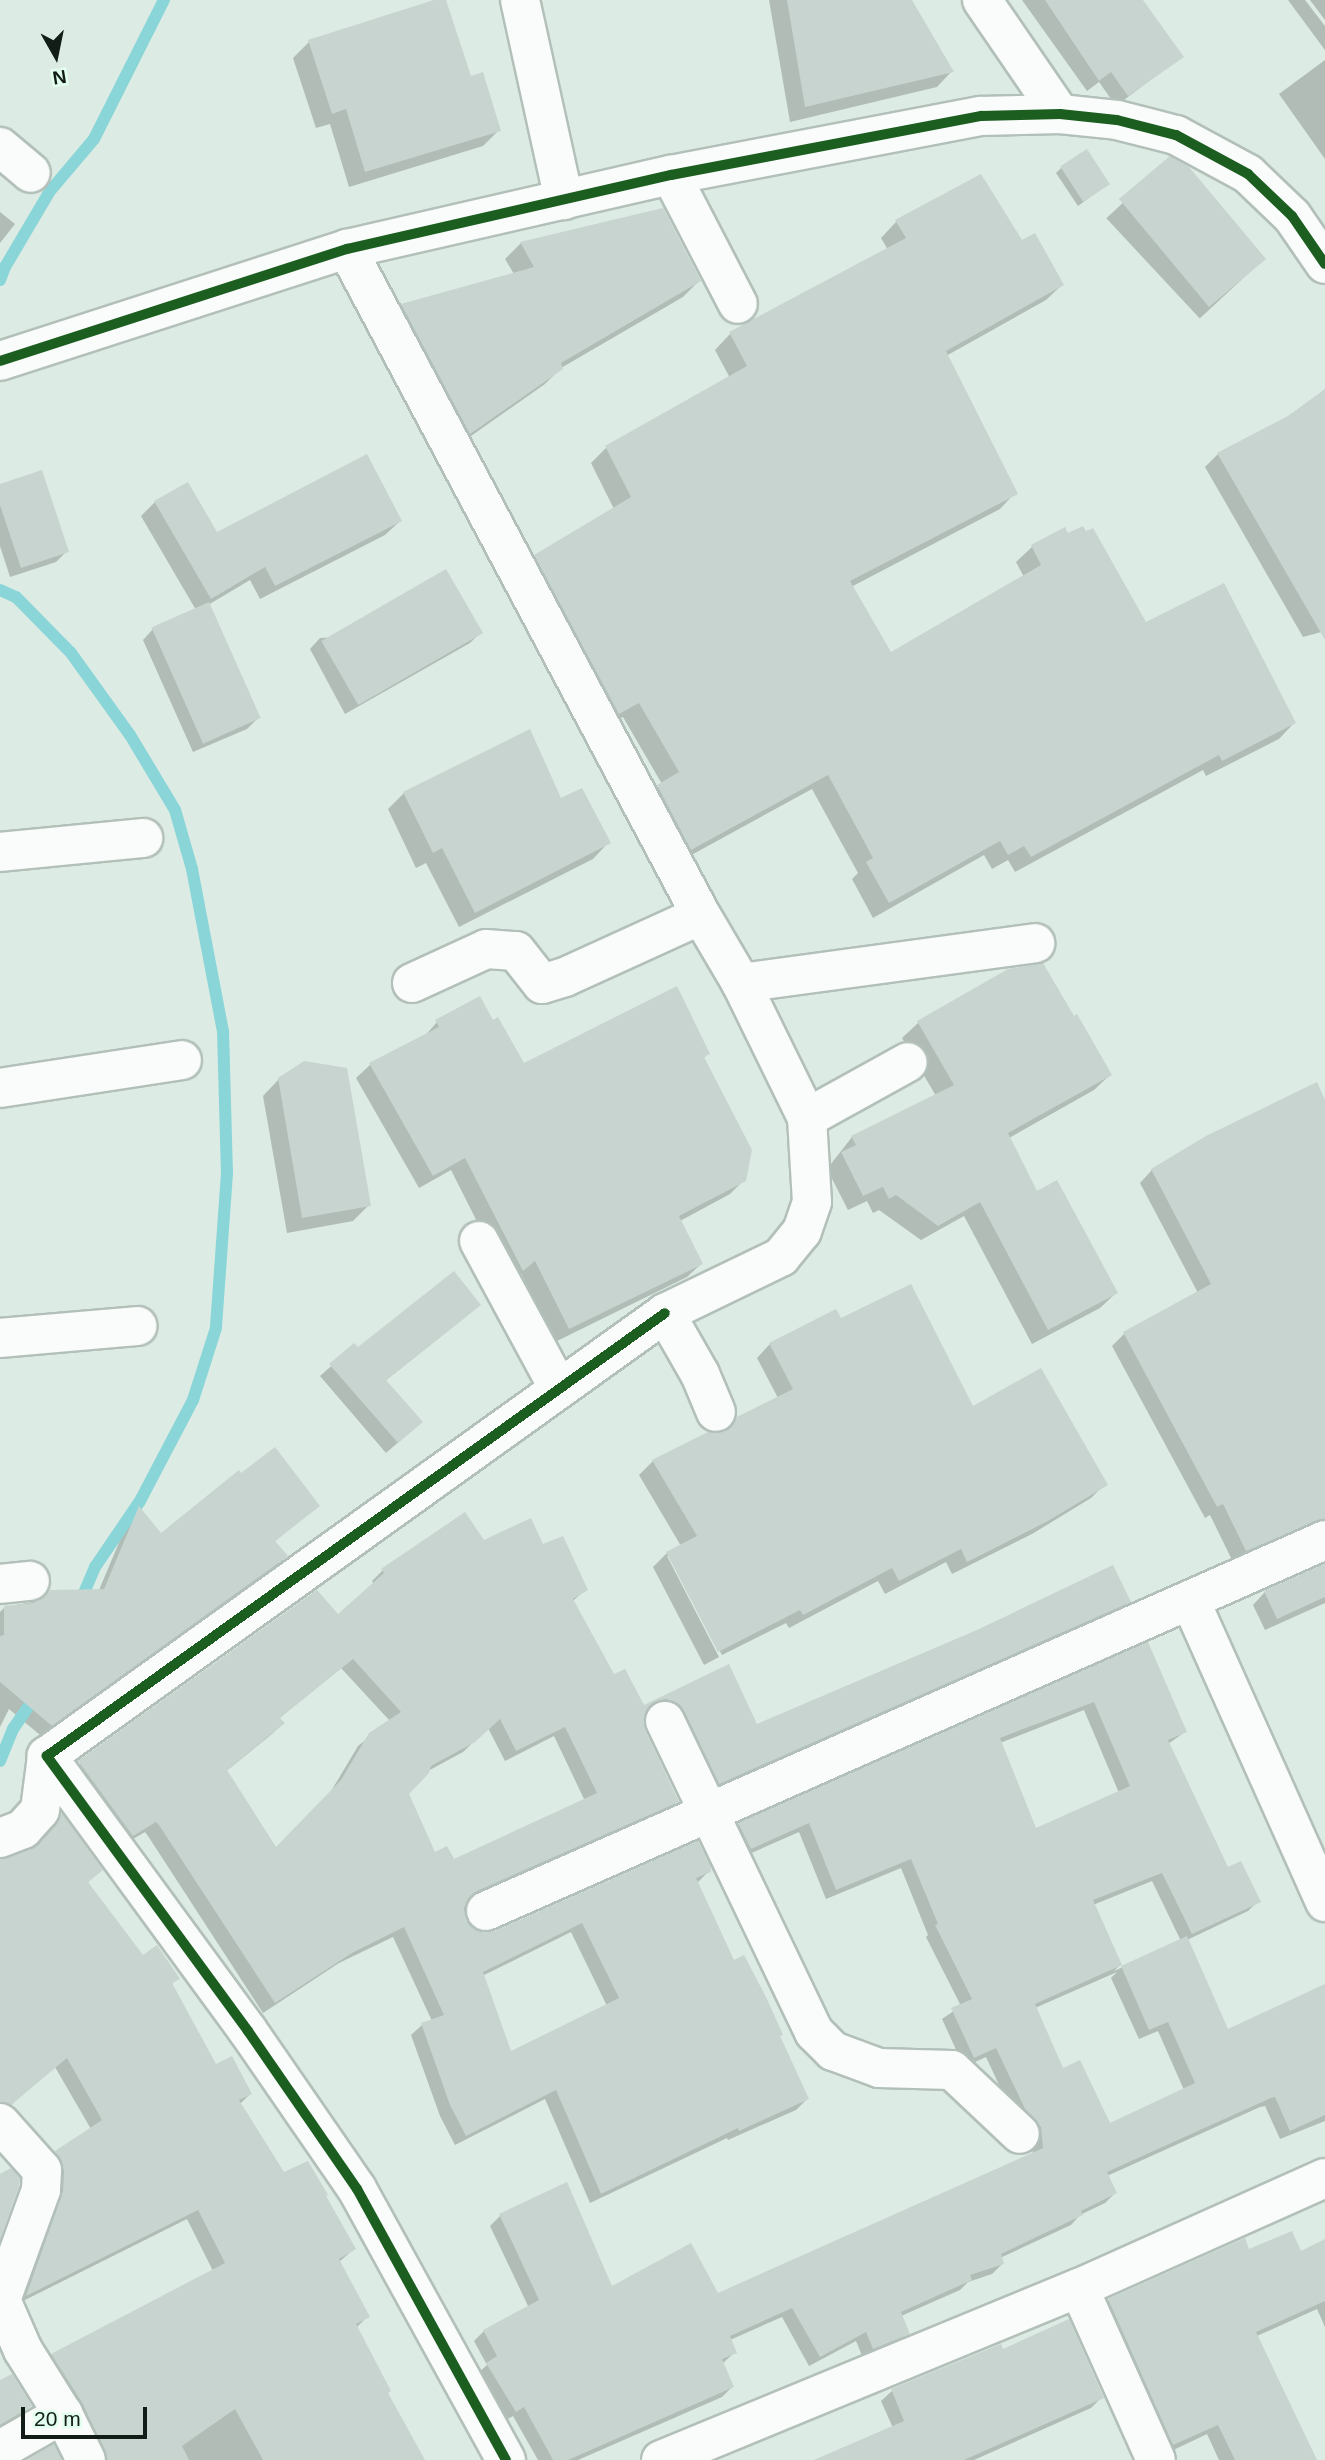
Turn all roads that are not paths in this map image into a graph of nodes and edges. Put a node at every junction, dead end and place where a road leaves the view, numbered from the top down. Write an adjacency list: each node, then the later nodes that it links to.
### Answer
1 (520, 0): 7 (street)
2 (982, 0): 3 (street)
3 (1060, 114): 6 (street); 9 (street)
4 (0, 147): 5 (street)
5 (31, 173)
6 (671, 174): 7 (street); 10 (street)
7 (564, 200): 8 (street)
8 (347, 249): 11 (street); 14 (street)
9 (1325, 264)
10 (738, 304)
11 (5, 359)
12 (143, 838): 13 (street)
13 (0, 852)
14 (701, 915): 16 (street); 17 (street)
15 (1035, 943): 17 (street)
16 (412, 983)
17 (741, 983): 21 (street)
18 (182, 1060): 20 (street)
19 (908, 1062): 21 (street)
20 (0, 1088)
21 (807, 1118): 23 (street)
22 (479, 1241): 26 (street)
23 (665, 1313): 26 (street); 27 (street)
24 (137, 1326): 25 (street)
25 (0, 1338)
26 (559, 1389): 31 (street)
27 (716, 1412)
28 (1325, 1540): 29 (street)
29 (1190, 1600): 32 (street); 34 (street)
30 (666, 1721): 32 (street)
31 (47, 1756): 33 (street); 44 (street)
32 (708, 1813): 35 (street); 37 (street)
33 (2, 1838)
34 (1325, 1902)
35 (486, 1911)
36 (0, 2123): 40 (street)
37 (1020, 2134)
38 (1325, 2178): 39 (street)
39 (1079, 2288): 45 (street); 46 (street)
40 (6, 2333): 41 (street)
41 (63, 2414): 42 (street); 43 (street)
42 (0, 2450)
43 (86, 2460)
44 (506, 2460)
45 (661, 2460)
46 (1156, 2460)

